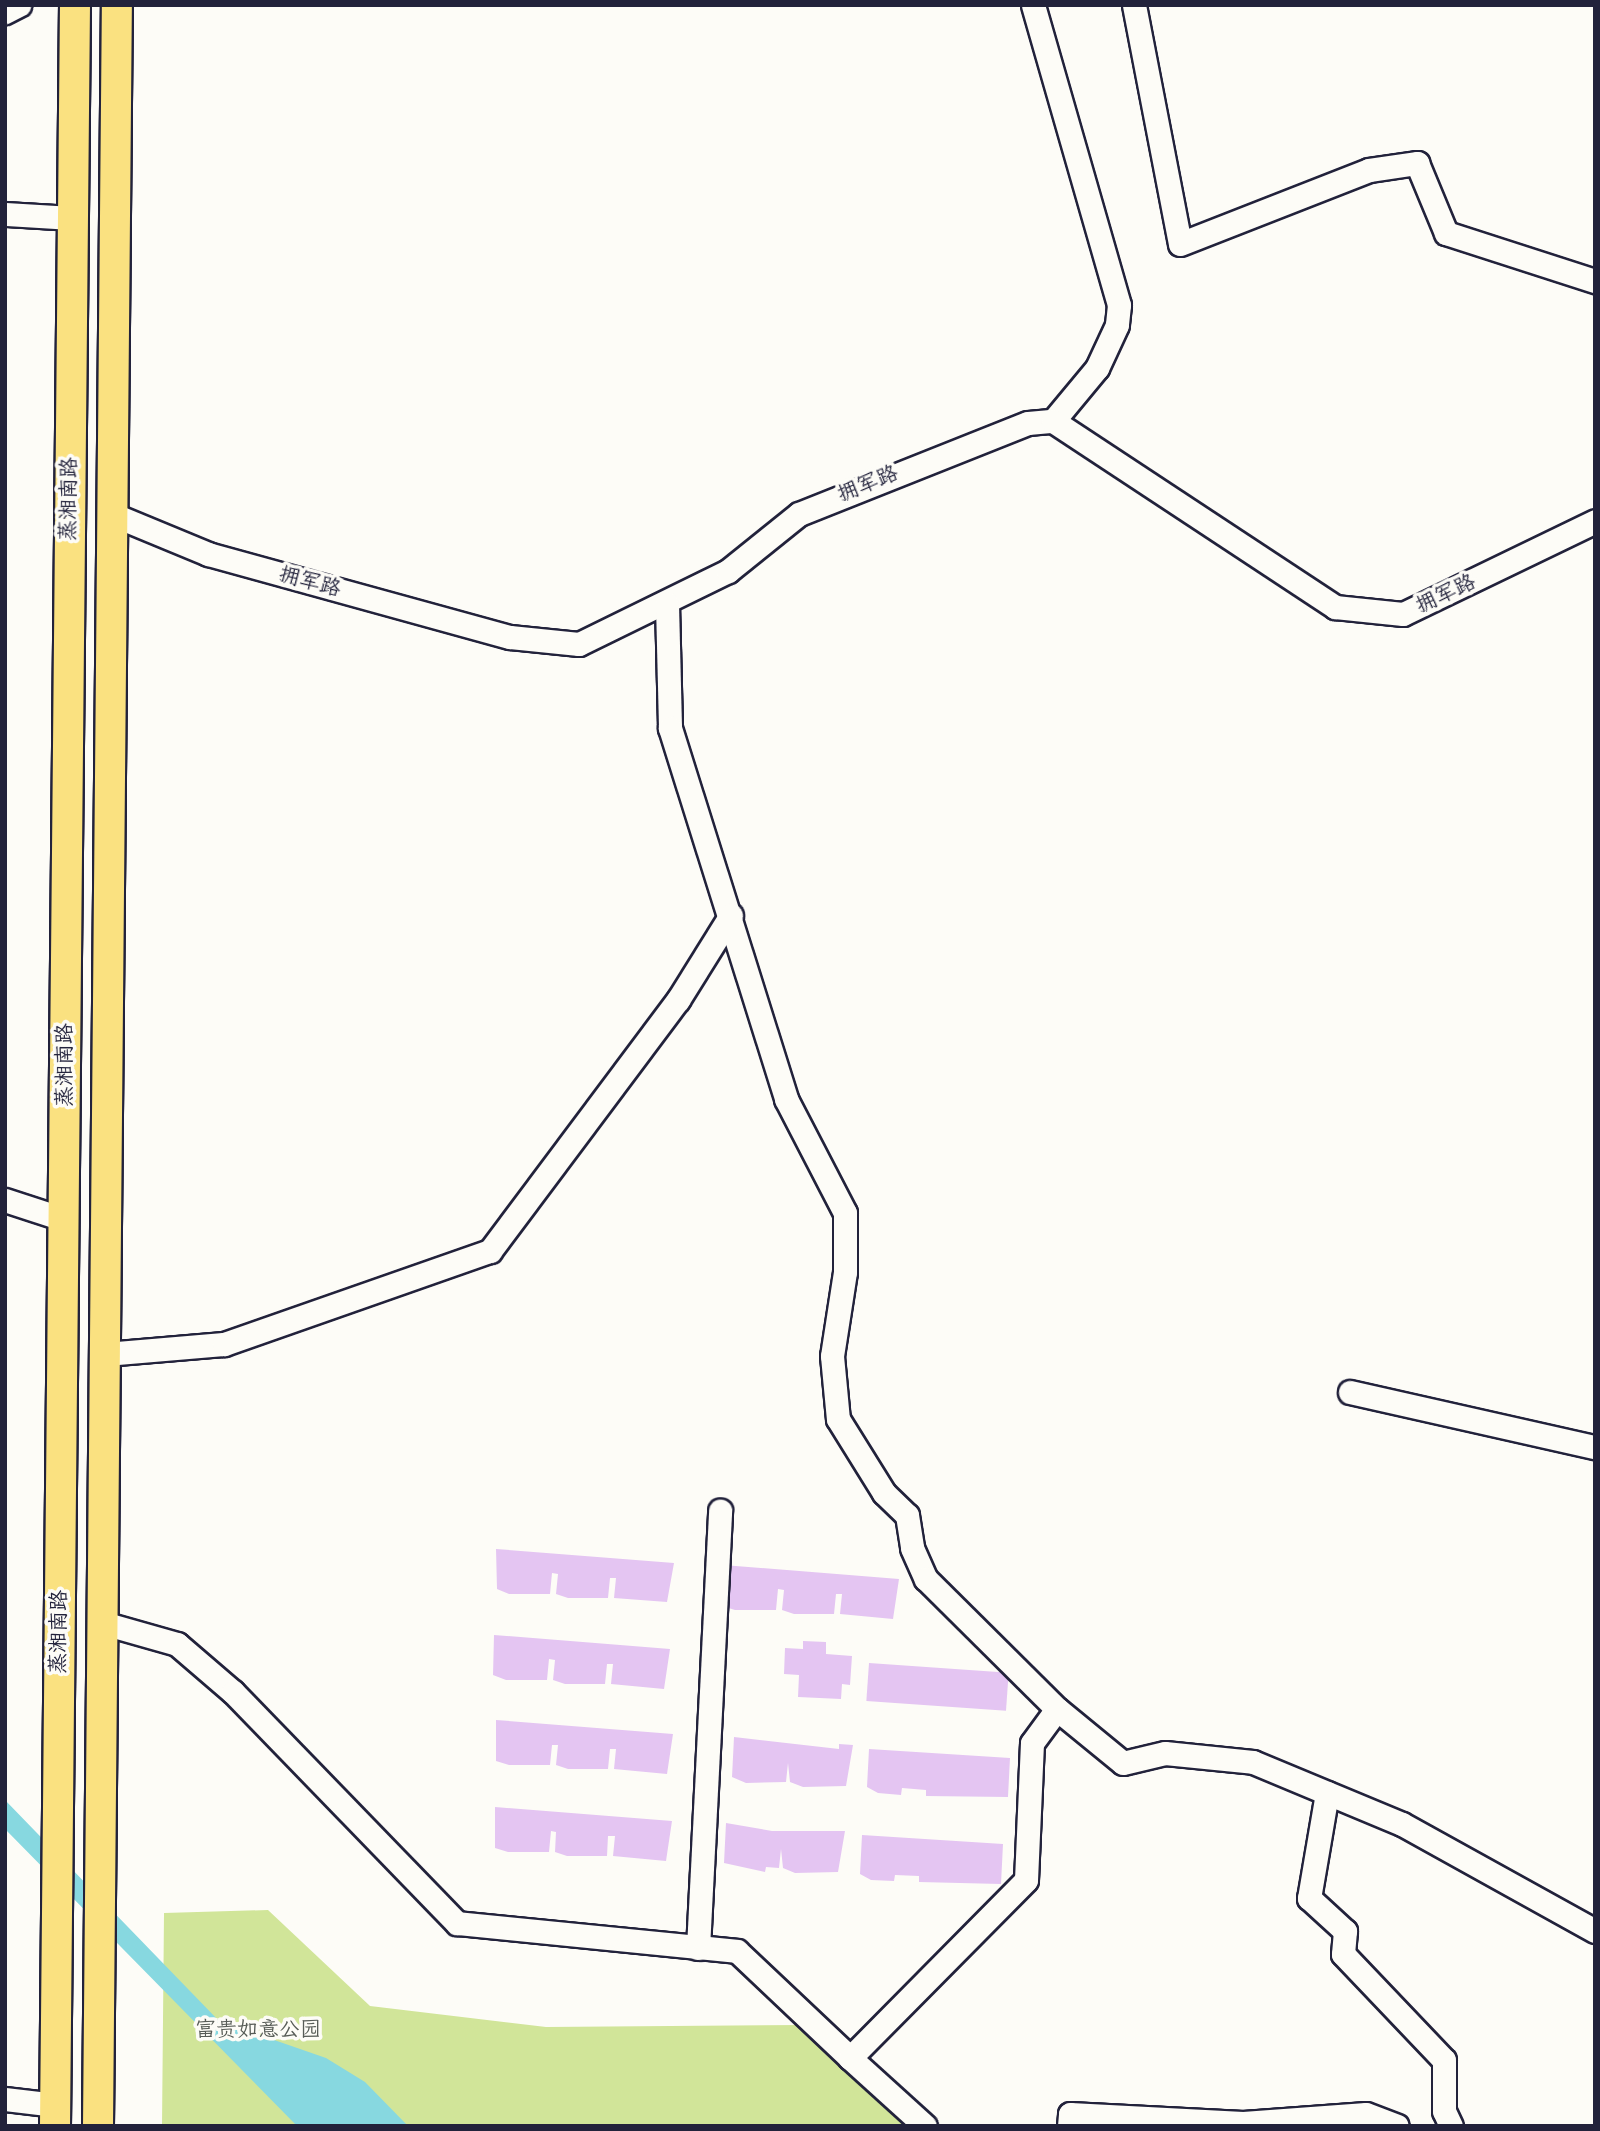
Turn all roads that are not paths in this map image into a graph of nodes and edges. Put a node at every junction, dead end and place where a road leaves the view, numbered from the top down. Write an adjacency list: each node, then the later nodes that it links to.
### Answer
1 (19, 5): 6 (street)
2 (75, 5): 8 (main road, 蒸湘南路)
3 (117, 5): 11 (main road, 蒸湘南路)
4 (1033, 5): 10 (street)
5 (1134, 5): 9 (street)
6 (5, 12)
7 (5, 214): 8 (street)
8 (73, 218): 13 (main road, 蒸湘南路)
9 (1595, 281)
10 (1053, 421): 12 (street, 拥军路); 15 (street, 拥军路)
11 (114, 515): 14 (main road, 蒸湘南路); 15 (street, 拥军路)
12 (1595, 521)
13 (68, 558): 14 (main road); 18 (main road, 蒸湘南路)
14 (114, 558): 19 (main road, 蒸湘南路)
15 (667, 604): 16 (street)
16 (731, 915): 19 (street); 24 (street)
17 (5, 1200): 18 (street)
18 (64, 1219): 30 (main road, 蒸湘南路)
19 (105, 1354): 23 (main road, 蒸湘南路)
20 (1350, 1392): 21 (street)
21 (1595, 1447)
22 (720, 1511): 27 (street)
23 (103, 1623): 27 (street); 31 (main road, 蒸湘南路)
24 (1057, 1709): 25 (street); 28 (street)
25 (1327, 1793): 26 (street); 35 (street)
26 (1595, 1931)
27 (698, 1948): 28 (street)
28 (849, 2058): 32 (street)
29 (5, 2099): 30 (street)
30 (55, 2115)
31 (99, 2126)
32 (925, 2126)
33 (1069, 2126): 34 (street)
34 (1397, 2126)
35 (1451, 2126)

